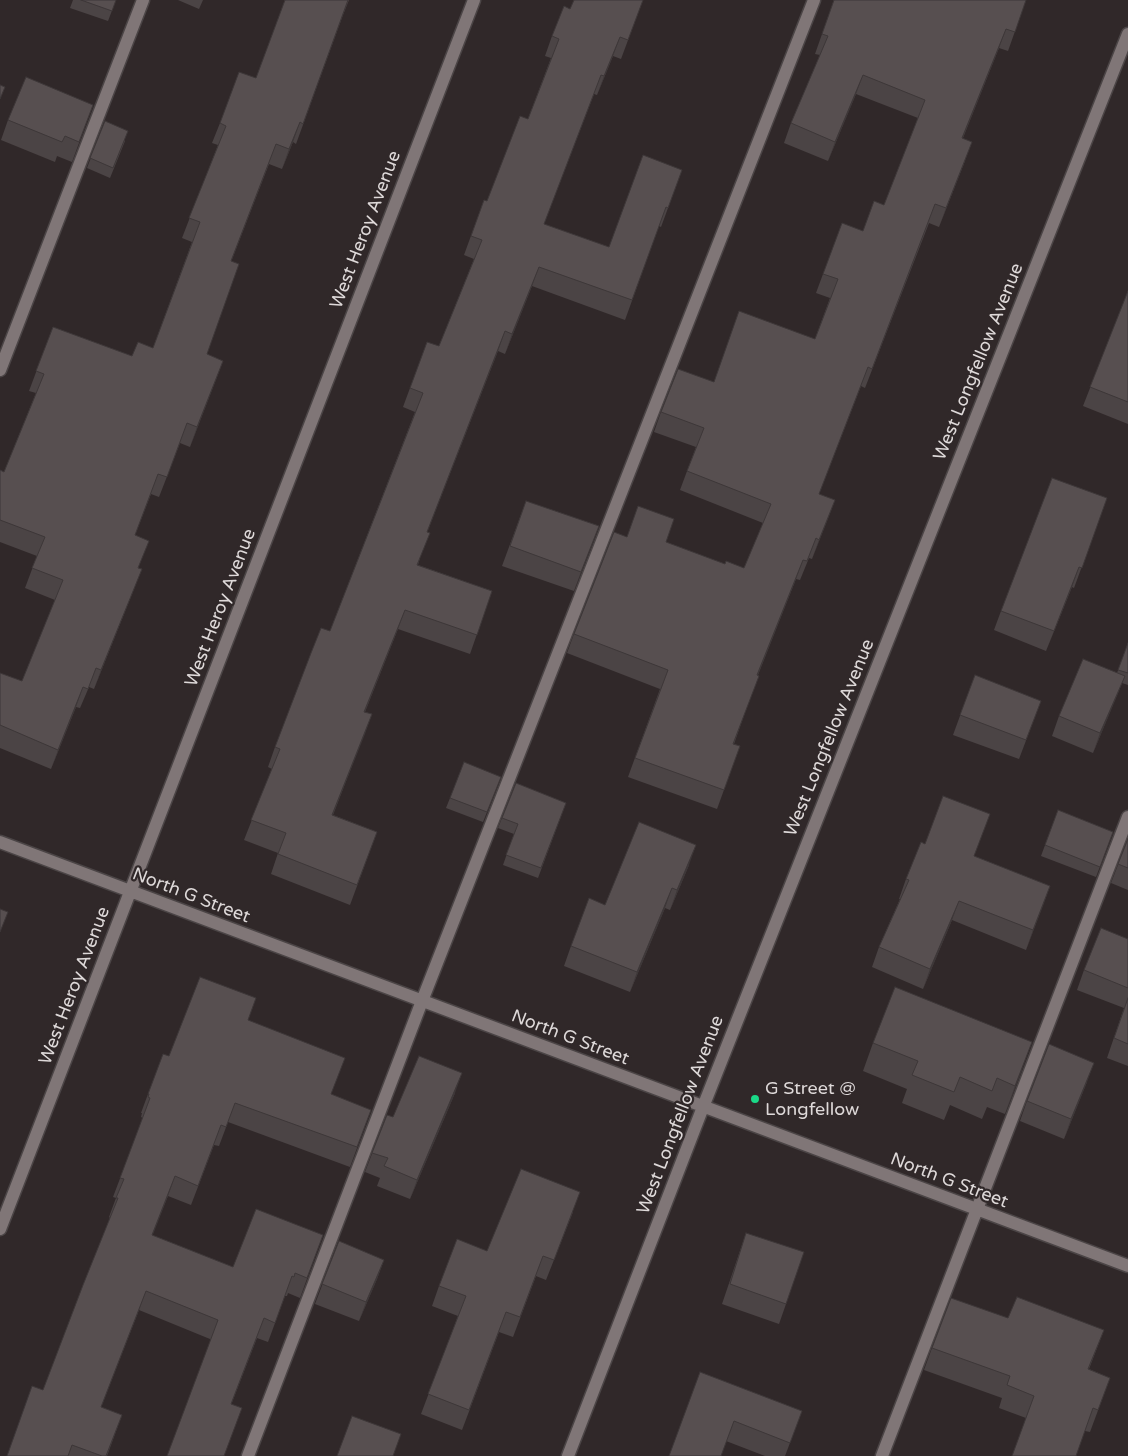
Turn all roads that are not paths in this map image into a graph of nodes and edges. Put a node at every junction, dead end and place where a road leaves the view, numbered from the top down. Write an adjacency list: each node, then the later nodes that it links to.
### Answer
1 (143, 0): 5 (street)
2 (474, 0): 8 (street, West Heroy Avenue)
3 (814, 0): 9 (street)
4 (1128, 34): 10 (street, West Longfellow Avenue)
5 (0, 370)
6 (1128, 817): 11 (street)
7 (0, 842): 8 (street, North G Street)
8 (130, 892): 9 (street, North G Street); 12 (street, West Heroy Avenue)
9 (422, 1001): 10 (street, North G Street); 14 (street)
10 (703, 1107): 11 (street, North G Street); 15 (street, West Longfellow Avenue)
11 (976, 1210): 13 (street, North G Street); 16 (street)
12 (0, 1229)
13 (1128, 1266)
14 (248, 1456)
15 (568, 1456)
16 (882, 1456)

